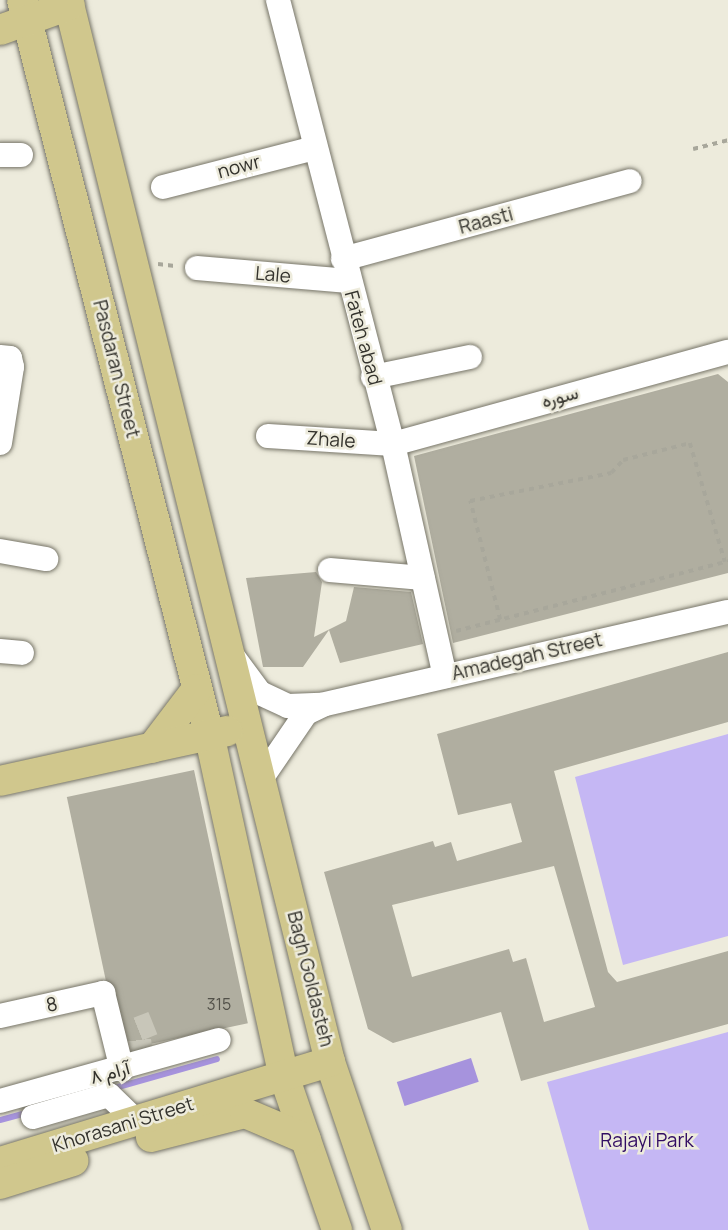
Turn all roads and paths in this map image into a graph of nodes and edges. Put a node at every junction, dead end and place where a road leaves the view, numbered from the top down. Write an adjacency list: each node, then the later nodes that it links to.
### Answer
1 (278, 0): 7 (street, Fateh abad)
2 (75, 2): 3 (main road); 4 (main road)
3 (17, 18): 5 (main road, Pasdaran Street)
4 (83, 63): 5 (main road); 11 (main road)
5 (43, 82): 31 (main road, Pasdaran Street)
6 (728, 140): 8 (path)
7 (315, 148): 10 (street, nowr); 13 (street, Fateh abad)
8 (694, 149)
9 (630, 181): 13 (street, Raasti)
10 (163, 187)
11 (132, 262): 12 (path); 29 (main road)
12 (197, 268): 13 (street, Lale)
13 (345, 270): 17 (street, Fateh abad)
14 (728, 352): 20 (street, سوره)
15 (0, 357): 19 (street)
16 (470, 357): 17 (street)
17 (373, 377): 20 (street, Fateh abad)
18 (268, 436): 20 (street, Zhale)
19 (0, 443)
20 (393, 444): 25 (street, Fateh abad)
21 (0, 551): 22 (street)
22 (46, 559)
23 (726, 561): 27 (path); 27 (path)
24 (330, 569): 25 (street)
25 (422, 578): 28 (street, Fateh abad)
26 (728, 612): 30 (street, Amadegah Street)
27 (500, 620): 28 (path)
28 (436, 638): 30 (street, Fateh abad)
29 (230, 651): 31 (main road); 32 (street, Amadegah Street); 33 (main road)
30 (445, 676): 32 (street, Amadegah Street)
31 (194, 679): 34 (main road, Pasdaran Street); 35 (main road)
32 (326, 704): 36 (street, Amadegah Street)
33 (248, 723): 34 (main road); 36 (main road, Bagh Goldasteh)
34 (210, 738): 35 (main road); 39 (main road)
35 (152, 748): 37 (main road)
36 (261, 779): 41 (main road, Bagh Goldasteh)
37 (0, 781)
38 (0, 1016): 42 (street, 8)
39 (273, 1026): 43 (main road); 45 (main road)
40 (219, 1041): 42 (street, ۸ آرام)
41 (330, 1062): 43 (main road); 52 (main road, Bagh Goldasteh)
42 (122, 1070): 44 (street, ۸ آرام)
43 (284, 1076): 45 (main road); 48 (main road)
44 (0, 1101)
45 (239, 1106): 47 (main road, Khorasani Street); 48 (main road); 50 (main road, Khorasani Street)
46 (33, 1117): 47 (street)
47 (136, 1121): 49 (main road, Khorasani Street)
48 (306, 1139): 51 (main road)
49 (0, 1162)
50 (0, 1184)
51 (337, 1230)
52 (387, 1230)

